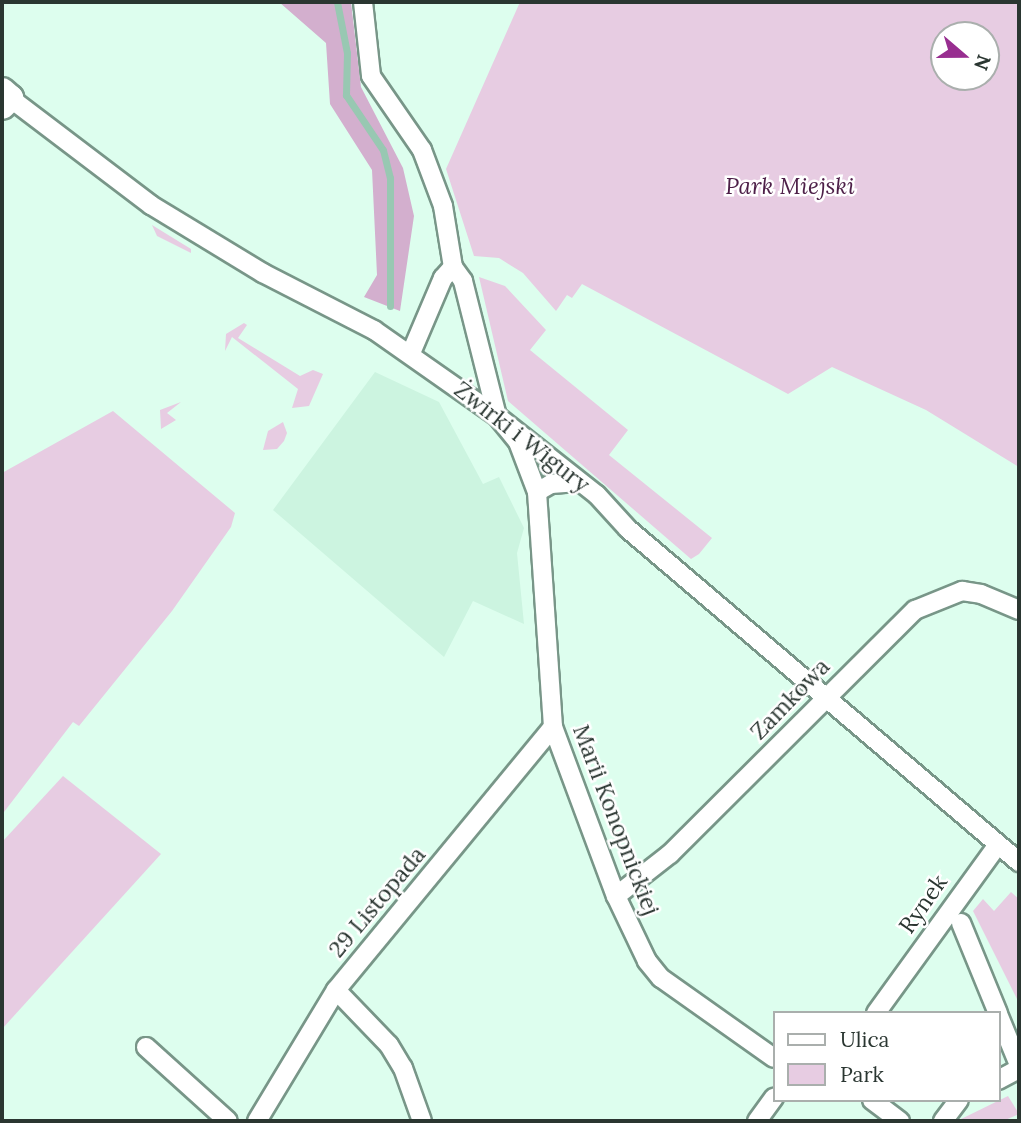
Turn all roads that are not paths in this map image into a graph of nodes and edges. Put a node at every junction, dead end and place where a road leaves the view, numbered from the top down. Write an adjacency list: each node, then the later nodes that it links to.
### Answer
1 (363, 2): 3 (street)
2 (4, 98): 4 (street, Żwirki i Wigury)
3 (453, 267): 4 (street); 5 (street)
4 (411, 353): 5 (street, Żwirki i Wigury)
5 (497, 416): 6 (street, Żwirki i Wigury); 7 (street, Marii Konopnickiej)
6 (579, 482): 7 (street); 9 (street, Żwirki i Wigury)
7 (537, 492): 10 (street, Marii Konopnickiej)
8 (1019, 610): 9 (street, Zamkowa)
9 (824, 698): 11 (street, Żwirki i Wigury); 13 (street, Zamkowa)
10 (553, 727): 13 (street, Marii Konopnickiej); 15 (street, 29 Listopada)
11 (996, 847): 12 (street); 16 (street, Rynek)
12 (1019, 863)
13 (616, 896): 20 (street, Marii Konopnickiej)
14 (961, 923): 17 (street, Rynek)
15 (336, 990): 27 (street, 29 Listopada); 28 (street)
16 (877, 1011)
17 (997, 1011)
18 (1000, 1018): 21 (street, Rynek)
19 (146, 1046): 26 (street)
20 (772, 1057)
21 (1019, 1067): 22 (street, Rynek)
22 (1000, 1079)
23 (772, 1101): 29 (street)
24 (875, 1102): 30 (street)
25 (957, 1102): 31 (street)
26 (228, 1121)
27 (257, 1121)
28 (422, 1121)
29 (757, 1121)
30 (900, 1121)
31 (943, 1121)

